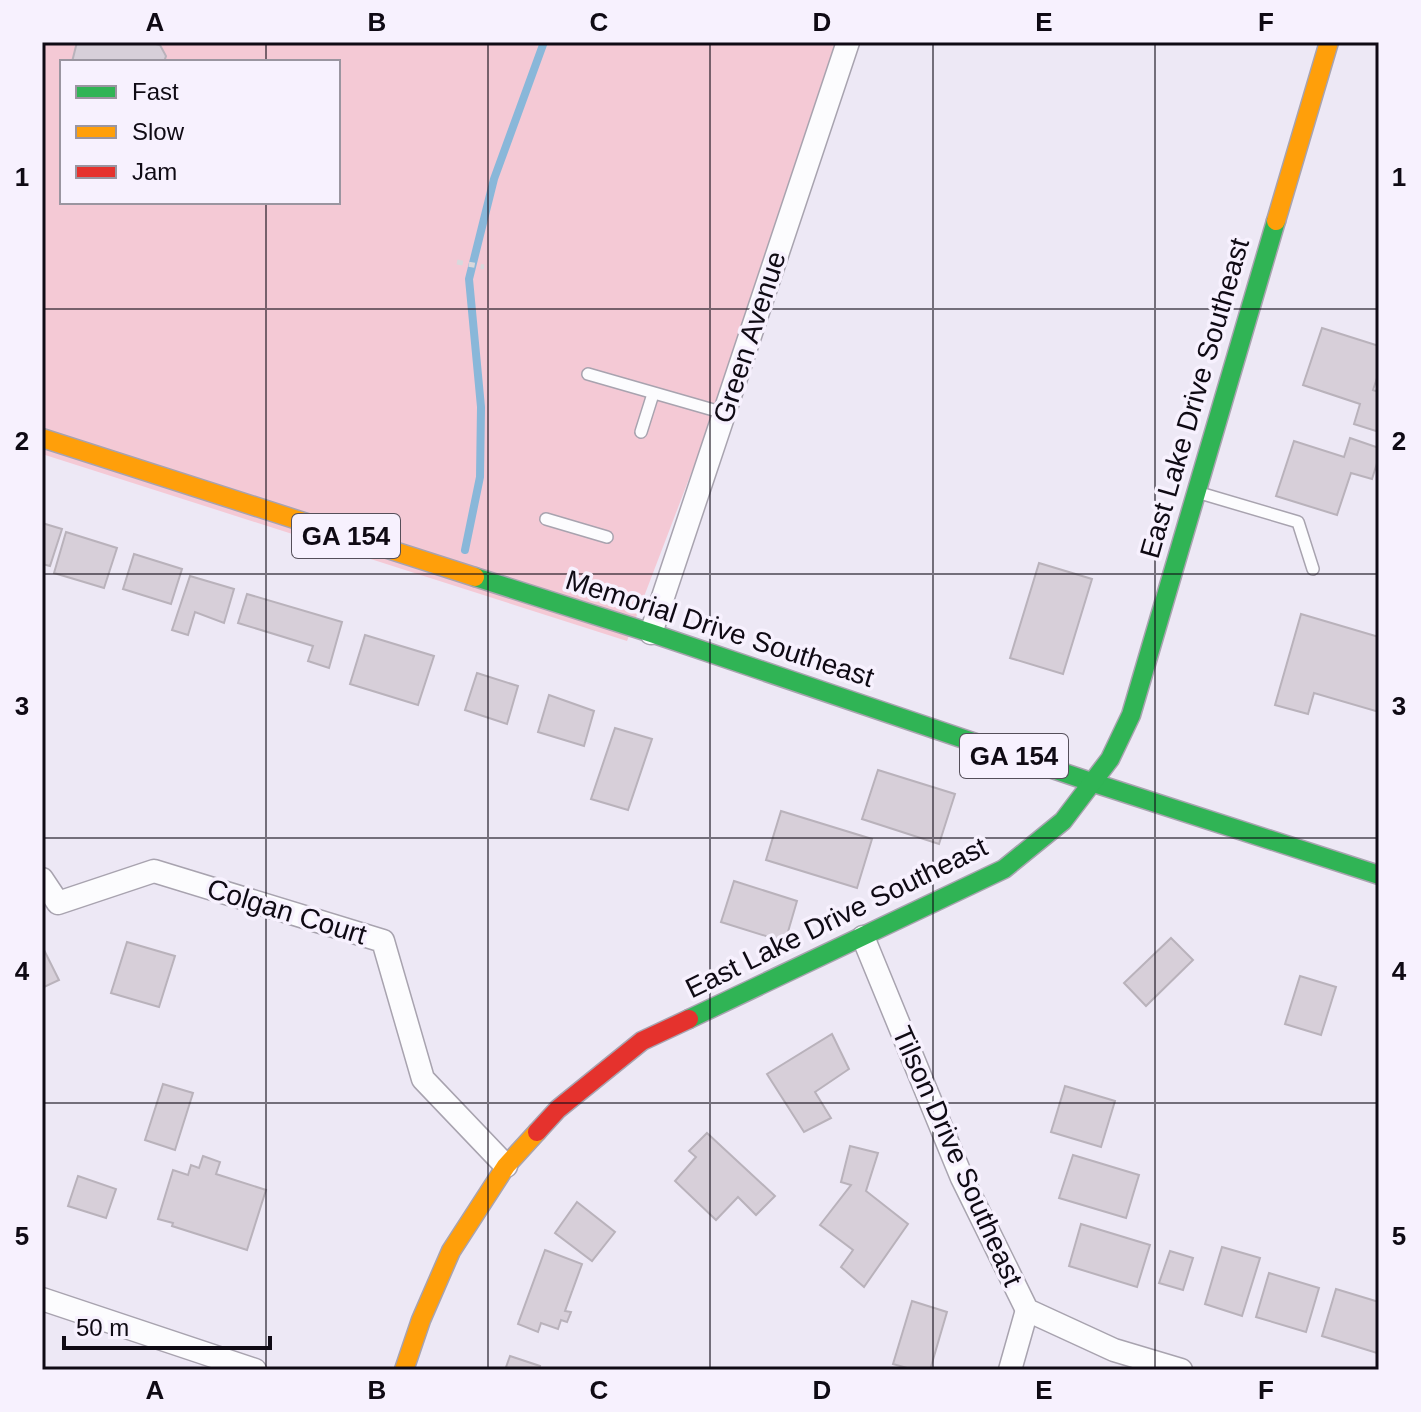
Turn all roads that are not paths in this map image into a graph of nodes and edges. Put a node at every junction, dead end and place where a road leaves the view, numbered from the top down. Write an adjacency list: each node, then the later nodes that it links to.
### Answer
1 (848, 42): 5 (street, Green Avenue)
2 (1329, 42): 8 (street, East Lake Drive Southeast)
3 (588, 374): 4 (lane)
4 (653, 394): 5 (lane); 6 (lane)
5 (724, 413): 12 (street, Green Avenue)
6 (641, 432)
7 (42, 438): 12 (street, Memorial Drive Southeast / GA 154)
8 (1196, 492): 11 (lane); 13 (street, East Lake Drive Southeast)
9 (546, 519): 10 (lane)
10 (607, 537)
11 (1313, 569)
12 (651, 633): 13 (street, Memorial Drive Southeast / GA 154)
13 (1094, 783): 14 (street, Memorial Drive Southeast / GA 154); 16 (street, East Lake Drive Southeast)
14 (1379, 875)
15 (42, 879): 17 (street, Colgan Court)
16 (863, 937): 17 (street, East Lake Drive Southeast); 19 (street, Tilson Drive Southeast)
17 (506, 1166): 21 (street, East Lake Drive Southeast)
18 (42, 1299): 20 (street)
19 (1027, 1310): 22 (street); 23 (street, Tilson Drive Southeast)
20 (255, 1370)
21 (404, 1370)
22 (1010, 1370)
23 (1181, 1370)

